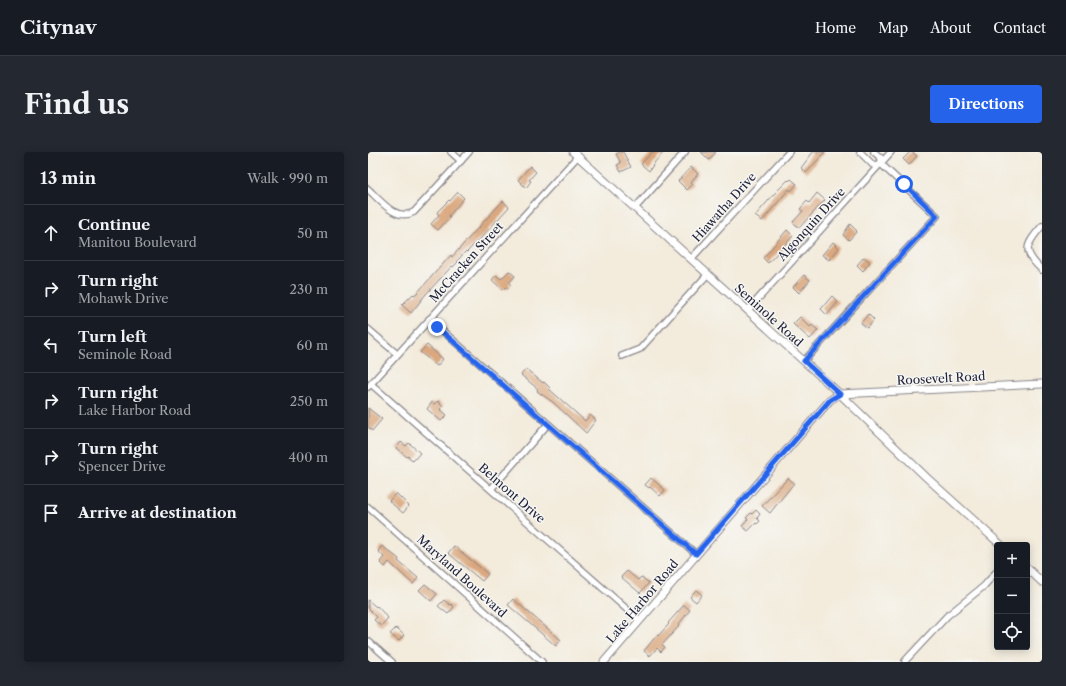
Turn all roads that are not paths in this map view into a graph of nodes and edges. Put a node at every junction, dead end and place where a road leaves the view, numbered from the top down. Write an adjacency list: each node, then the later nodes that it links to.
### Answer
1 (451, 152): 9 (street)
2 (469, 152): 9 (street)
3 (685, 152): 12 (street)
4 (789, 152): 14 (street, Hiawatha Drive)
5 (860, 152): 10 (street)
6 (874, 152): 10 (street)
7 (891, 152): 10 (street, Algonquin Drive)
8 (577, 153): 12 (street, Seminole Road); 18 (street, McCracken Street)
9 (461, 161): 11 (street)
10 (881, 164): 17 (street, Algonquin Drive); 22 (street)
11 (368, 189)
12 (635, 208): 14 (street, Seminole Road)
13 (1042, 226): 15 (street)
14 (691, 259): 16 (street, Seminole Road)
15 (1042, 270)
16 (708, 274): 17 (street, Seminole Road); 21 (street)
17 (748, 310): 22 (street, Seminole Road)
18 (429, 319): 20 (street, McCracken Street); 26 (street)
19 (368, 329): 20 (street)
20 (397, 354): 24 (street, McCracken Street)
21 (622, 356)
22 (804, 361): 25 (street, Seminole Road)
23 (1042, 384): 25 (street, Roosevelt Road)
24 (369, 386): 27 (street, Belmont Drive)
25 (840, 394): 29 (street, Seminole Road); 30 (street, Lake Harbor Road)
26 (548, 424): 27 (street); 30 (street)
27 (491, 489): 34 (street, Belmont Drive)
28 (368, 507): 38 (street, Maryland Boulevard)
29 (998, 542)
30 (696, 554): 34 (street, Lake Harbor Road)
31 (1030, 571): 33 (street)
32 (994, 574): 36 (street)
33 (1042, 582)
34 (640, 620): 39 (street, Lake Harbor Road)
35 (368, 641): 37 (street)
36 (905, 661)
37 (392, 662)
38 (542, 662)
39 (604, 662)

